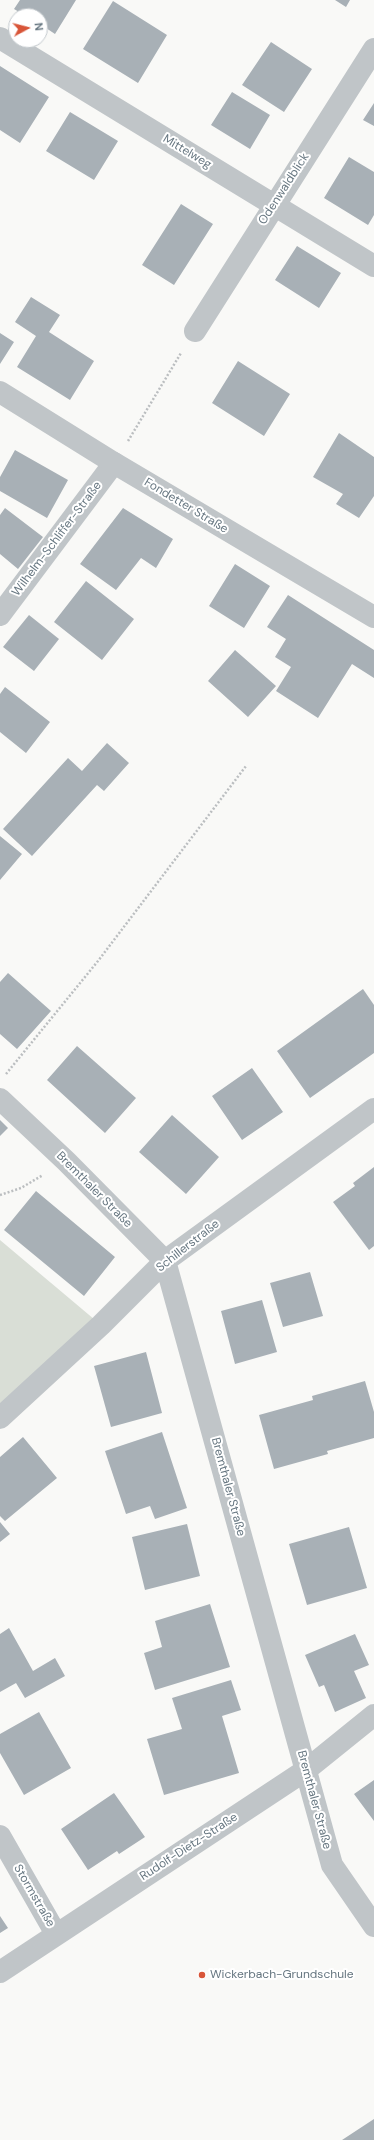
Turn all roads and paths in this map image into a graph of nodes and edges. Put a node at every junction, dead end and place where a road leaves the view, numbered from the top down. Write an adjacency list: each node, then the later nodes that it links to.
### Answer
1 (0, 38): 3 (street, Mittelweg)
2 (374, 49): 3 (street, Odenwaldblick)
3 (274, 204): 4 (street, Mittelweg); 5 (street, Odenwaldblick)
4 (374, 266)
5 (195, 330): 7 (path)
6 (0, 392): 7 (street, Fondetter Straße)
7 (114, 463): 8 (street, Wilhelm-Schliffer-Straße); 9 (street, Fondetter Straße)
8 (0, 615)
9 (374, 617)
10 (246, 766): 11 (path)
11 (5, 1076)
12 (0, 1099): 14 (street, Bremthaler Straße)
13 (374, 1109): 16 (street, Schillerstraße)
14 (66, 1161): 15 (path); 16 (street, Bremthaler Straße)
15 (0, 1194)
16 (165, 1261): 17 (street, Schillerstraße); 19 (street, Bremthaler Straße)
17 (0, 1418)
18 (374, 1716): 19 (street, Rudolf-Dietz-Straße)
19 (306, 1770): 21 (street, Bremthaler Straße); 22 (street, Rudolf-Dietz-Straße)
20 (0, 1836): 22 (street, Stormstraße)
21 (374, 1926)
22 (56, 1934): 23 (street, Rudolf-Dietz-Straße)
23 (0, 1972)

